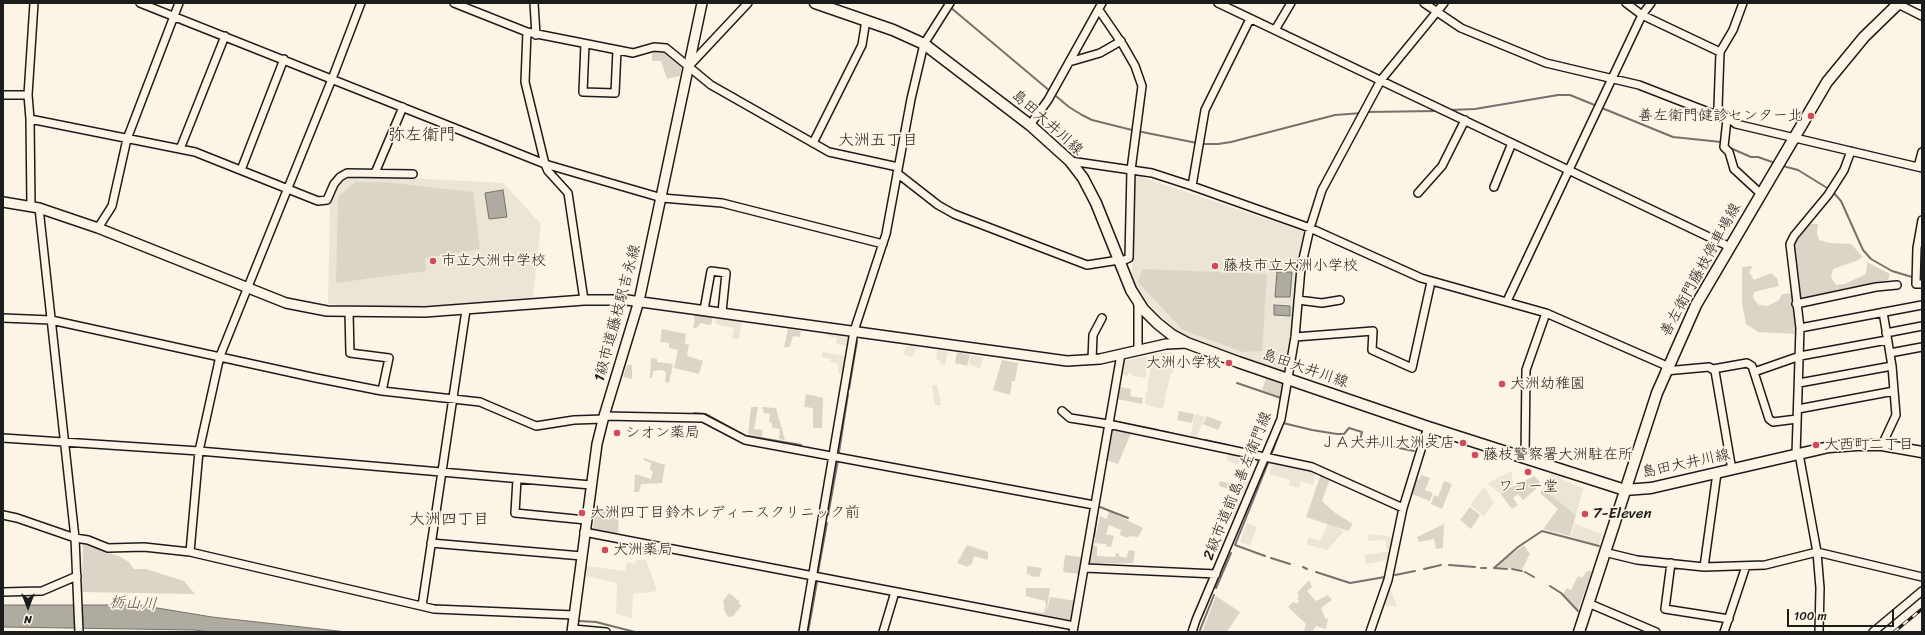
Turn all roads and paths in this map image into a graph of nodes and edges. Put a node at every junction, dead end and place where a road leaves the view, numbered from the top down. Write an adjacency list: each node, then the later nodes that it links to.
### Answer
1 (34, 3): 44 (street)
2 (140, 3): 24 (street)
3 (179, 3): 24 (street)
4 (361, 3): 41 (street)
5 (454, 3): 29 (street)
6 (534, 3): 30 (street)
7 (702, 3): 39 (street, 1級市道藤枝駅吉永線)
8 (748, 3): 39 (street)
9 (816, 3): 27 (main road, 島田大井川線)
10 (1102, 3): 21 (street)
11 (1109, 3): 21 (street)
12 (1218, 3): 26 (street)
13 (1290, 3): 28 (street)
14 (1424, 3): 22 (street)
15 (1444, 3): 22 (street, 2級市道前島善左衛門線)
16 (1626, 3): 23 (street)
17 (1651, 3): 23 (street)
18 (1743, 3): 36 (street)
19 (1897, 3): 25 (street); 51 (main road, 善左衛門藤枝停車場線)
20 (949, 5): 34 (street)
21 (1099, 10): 32 (street); 38 (street)
22 (1436, 12): 40 (street); 42 (street, 2級市道前島善左衛門線)
23 (1642, 15): 36 (street); 40 (street)
24 (174, 16): 31 (street); 52 (street)
25 (1922, 16)
26 (1250, 19): 28 (street); 67 (street)
27 (866, 20): 34 (main road, 島田大井川線); 53 (street)
28 (1275, 30): 42 (street)
29 (527, 32): 30 (street); 59 (street)
30 (536, 35): 33 (street)
31 (225, 36): 37 (street); 55 (street)
32 (1120, 41): 38 (street); 63 (street)
33 (585, 44): 35 (street); 35 (street)
34 (924, 44): 50 (main road, 島田大井川線); 62 (street)
35 (617, 50): 39 (street)
36 (1720, 52): 46 (street)
37 (284, 60): 41 (street); 61 (street)
38 (1069, 62): 50 (street)
39 (688, 67): 53 (street); 72 (street, 1級市道藤枝駅吉永線)
40 (1613, 78): 46 (street); 64 (street)
41 (332, 79): 45 (street); 69 (street)
42 (1381, 80): 49 (street); 77 (street, 2級市道前島善左衛門線)
43 (3, 95): 44 (street)
44 (28, 95): 47 (street)
45 (403, 107): 59 (street); 65 (street)
46 (1722, 113): 48 (street)
47 (30, 119): 52 (street); 74 (street)
48 (1727, 119): 51 (street); 71 (street)
49 (1465, 120): 54 (street); 70 (street)
50 (1030, 125): 58 (main road, 島田大井川線)
51 (1793, 138): 56 (street); 71 (main road, 善左衛門藤枝停車場線)
52 (128, 139): 55 (street); 76 (street)
53 (812, 143): 62 (street)
54 (1512, 143): 64 (street); 68 (street)
55 (180, 149): 61 (street)
56 (1851, 151): 60 (street); 91 (street)
57 (1922, 152): 60 (street)
58 (1070, 162): 63 (street); 80 (main road, 島田大井川線)
59 (545, 164): 72 (street); 85 (street)
60 (1920, 168)
61 (241, 170): 69 (street)
62 (898, 170): 78 (street); 80 (street)
63 (1131, 170): 67 (street); 80 (street)
64 (1569, 171): 79 (street); 89 (street)
65 (375, 173): 66 (street); 69 (street)
66 (413, 174)
67 (1192, 186): 77 (street)
68 (1494, 187)
69 (288, 188): 84 (street)
70 (1418, 193)
71 (1761, 194): 79 (main road, 善左衛門藤枝停車場線)
72 (662, 198): 78 (street); 88 (street, 1級市道藤枝駅吉永線)
73 (3, 202): 74 (street)
74 (35, 207): 76 (street); 101 (street)
75 (1922, 220): 82 (street)
76 (98, 228): 84 (street)
77 (1310, 228): 81 (street); 86 (street, 2級市道前島善左衛門線)
78 (883, 244): 104 (street)
79 (1730, 247): 116 (main road, 善左衛門藤枝停車場線)
80 (1119, 261): 90 (main road, 島田大井川線)
81 (1431, 282): 89 (street); 106 (street)
82 (1922, 284)
83 (1897, 285): 91 (street)
84 (248, 289): 95 (street); 112 (street)
85 (584, 300): 88 (street); 93 (street)
86 (1298, 300): 87 (street); 106 (street, 2級市道前島善左衛門線)
87 (1340, 300)
88 (640, 301): 94 (street); 126 (street, 1級市道藤枝駅吉永線)
89 (1507, 301): 98 (street)
90 (1138, 302): 107 (main road, 島田大井川線); 109 (street)
91 (1796, 304): 103 (street)
92 (1922, 305): 97 (street)
93 (466, 310): 95 (street); 123 (street)
94 (704, 310): 96 (street); 96 (street)
95 (349, 312): 121 (street)
96 (722, 312): 104 (street)
97 (1882, 312): 103 (street); 105 (street)
98 (1546, 313): 116 (street); 138 (street)
99 (3, 318): 101 (street)
100 (1102, 318): 114 (street)
101 (51, 320): 112 (street); 131 (street)
102 (1922, 326): 105 (street)
103 (1800, 328): 113 (street)
104 (854, 331): 114 (street); 136 (street)
105 (1887, 336): 110 (street); 113 (street)
106 (1295, 337): 119 (street, 2級市道前島善左衛門線)
107 (1187, 343): 109 (street); 119 (main road, 島田大井川線)
108 (1922, 347): 110 (street)
109 (1138, 351): 111 (street)
110 (1890, 353): 115 (street)
111 (1121, 354): 114 (street); 128 (street)
112 (220, 356): 121 (street); 133 (street)
113 (1800, 356): 118 (street); 120 (street)
114 (1092, 360)
115 (1892, 366): 120 (street); 122 (street)
116 (1666, 369): 117 (street); 144 (main road, 善左衛門藤枝停車場線)
117 (1713, 369): 118 (street); 139 (street)
118 (1754, 372): 127 (street)
119 (1288, 379): 129 (main road, 島田大井川線); 137 (street, 2級市道前島善左衛門線)
120 (1799, 383): 124 (street)
121 (382, 391): 123 (street)
122 (1894, 391): 124 (street); 132 (street)
123 (452, 398): 126 (street); 140 (street)
124 (1798, 409): 127 (street)
125 (1062, 411): 128 (street)
126 (604, 418): 136 (street); 143 (street, 1級市道藤枝駅吉永線)
127 (1797, 419): 135 (street)
128 (1108, 424): 137 (street); 145 (street)
129 (1428, 427): 138 (main road, 島田大井川線); 146 (street)
130 (3, 438): 131 (street)
131 (64, 440): 133 (street); 150 (street)
132 (1882, 445): 134 (main road, 島田大井川線); 135 (main road, 島田大井川線)
133 (199, 451): 140 (street); 152 (street)
134 (1922, 452)
135 (1797, 455): 139 (main road, 島田大井川線); 154 (street)
136 (834, 456): 145 (street); 161 (street)
137 (1265, 457): 146 (street); 160 (street, 2級市道前島善左衛門線)
138 (1525, 458): 144 (main road, 島田大井川線)
139 (1732, 470): 141 (main road, 島田大井川線)
140 (441, 472): 142 (street); 151 (street)
141 (1717, 473): 144 (main road, 島田大井川線); 157 (street)
142 (517, 478): 143 (street); 148 (street)
143 (591, 485): 148 (street, 1級市道藤枝駅吉永線)
144 (1625, 490): 153 (main road, 善左衛門藤枝停車場線)
145 (1094, 504): 159 (street)
146 (1403, 508): 178 (street)
147 (3, 515): 150 (street)
148 (586, 520): 149 (street, 1級市道藤枝駅吉永線)
149 (584, 532): 155 (street, 1級市道藤枝駅吉永線); 161 (street)
150 (75, 538): 152 (street); 162 (street)
151 (431, 543): 155 (street); 168 (street)
152 (190, 552): 168 (street)
153 (1604, 552): 156 (street); 167 (main road, 善左衛門藤枝停車場線)
154 (1817, 552): 158 (street); 163 (street); 182 (street)
155 (582, 556): 169 (street, 1級市道藤枝駅吉永線)
156 (1671, 563): 157 (street); 170 (street)
157 (1704, 566): 158 (street)
158 (1746, 566): 170 (street)
159 (1085, 568): 160 (street); 171 (street)
160 (1216, 574): 177 (street, 2級市道前島善左衛門線)
161 (813, 575): 166 (street); 175 (street)
162 (76, 576): 165 (street); 173 (street)
163 (1922, 577)
164 (1922, 591): 183 (street)
165 (3, 592)
166 (895, 592): 171 (street); 176 (street)
167 (1588, 603): 179 (main road, 善左衛門藤枝停車場線); 180 (street)
168 (422, 606): 169 (street)
169 (574, 615): 172 (street, 1級市道藤枝駅吉永線)
170 (1729, 619): 181 (street)
171 (1074, 629)
172 (573, 630): 174 (street)
173 (79, 632)
174 (606, 632)
175 (803, 632)
176 (884, 632)
177 (1192, 632)
178 (1370, 632)
179 (1579, 632)
180 (1656, 632)
181 (1724, 632)
182 (1819, 632)
183 (1873, 632)

